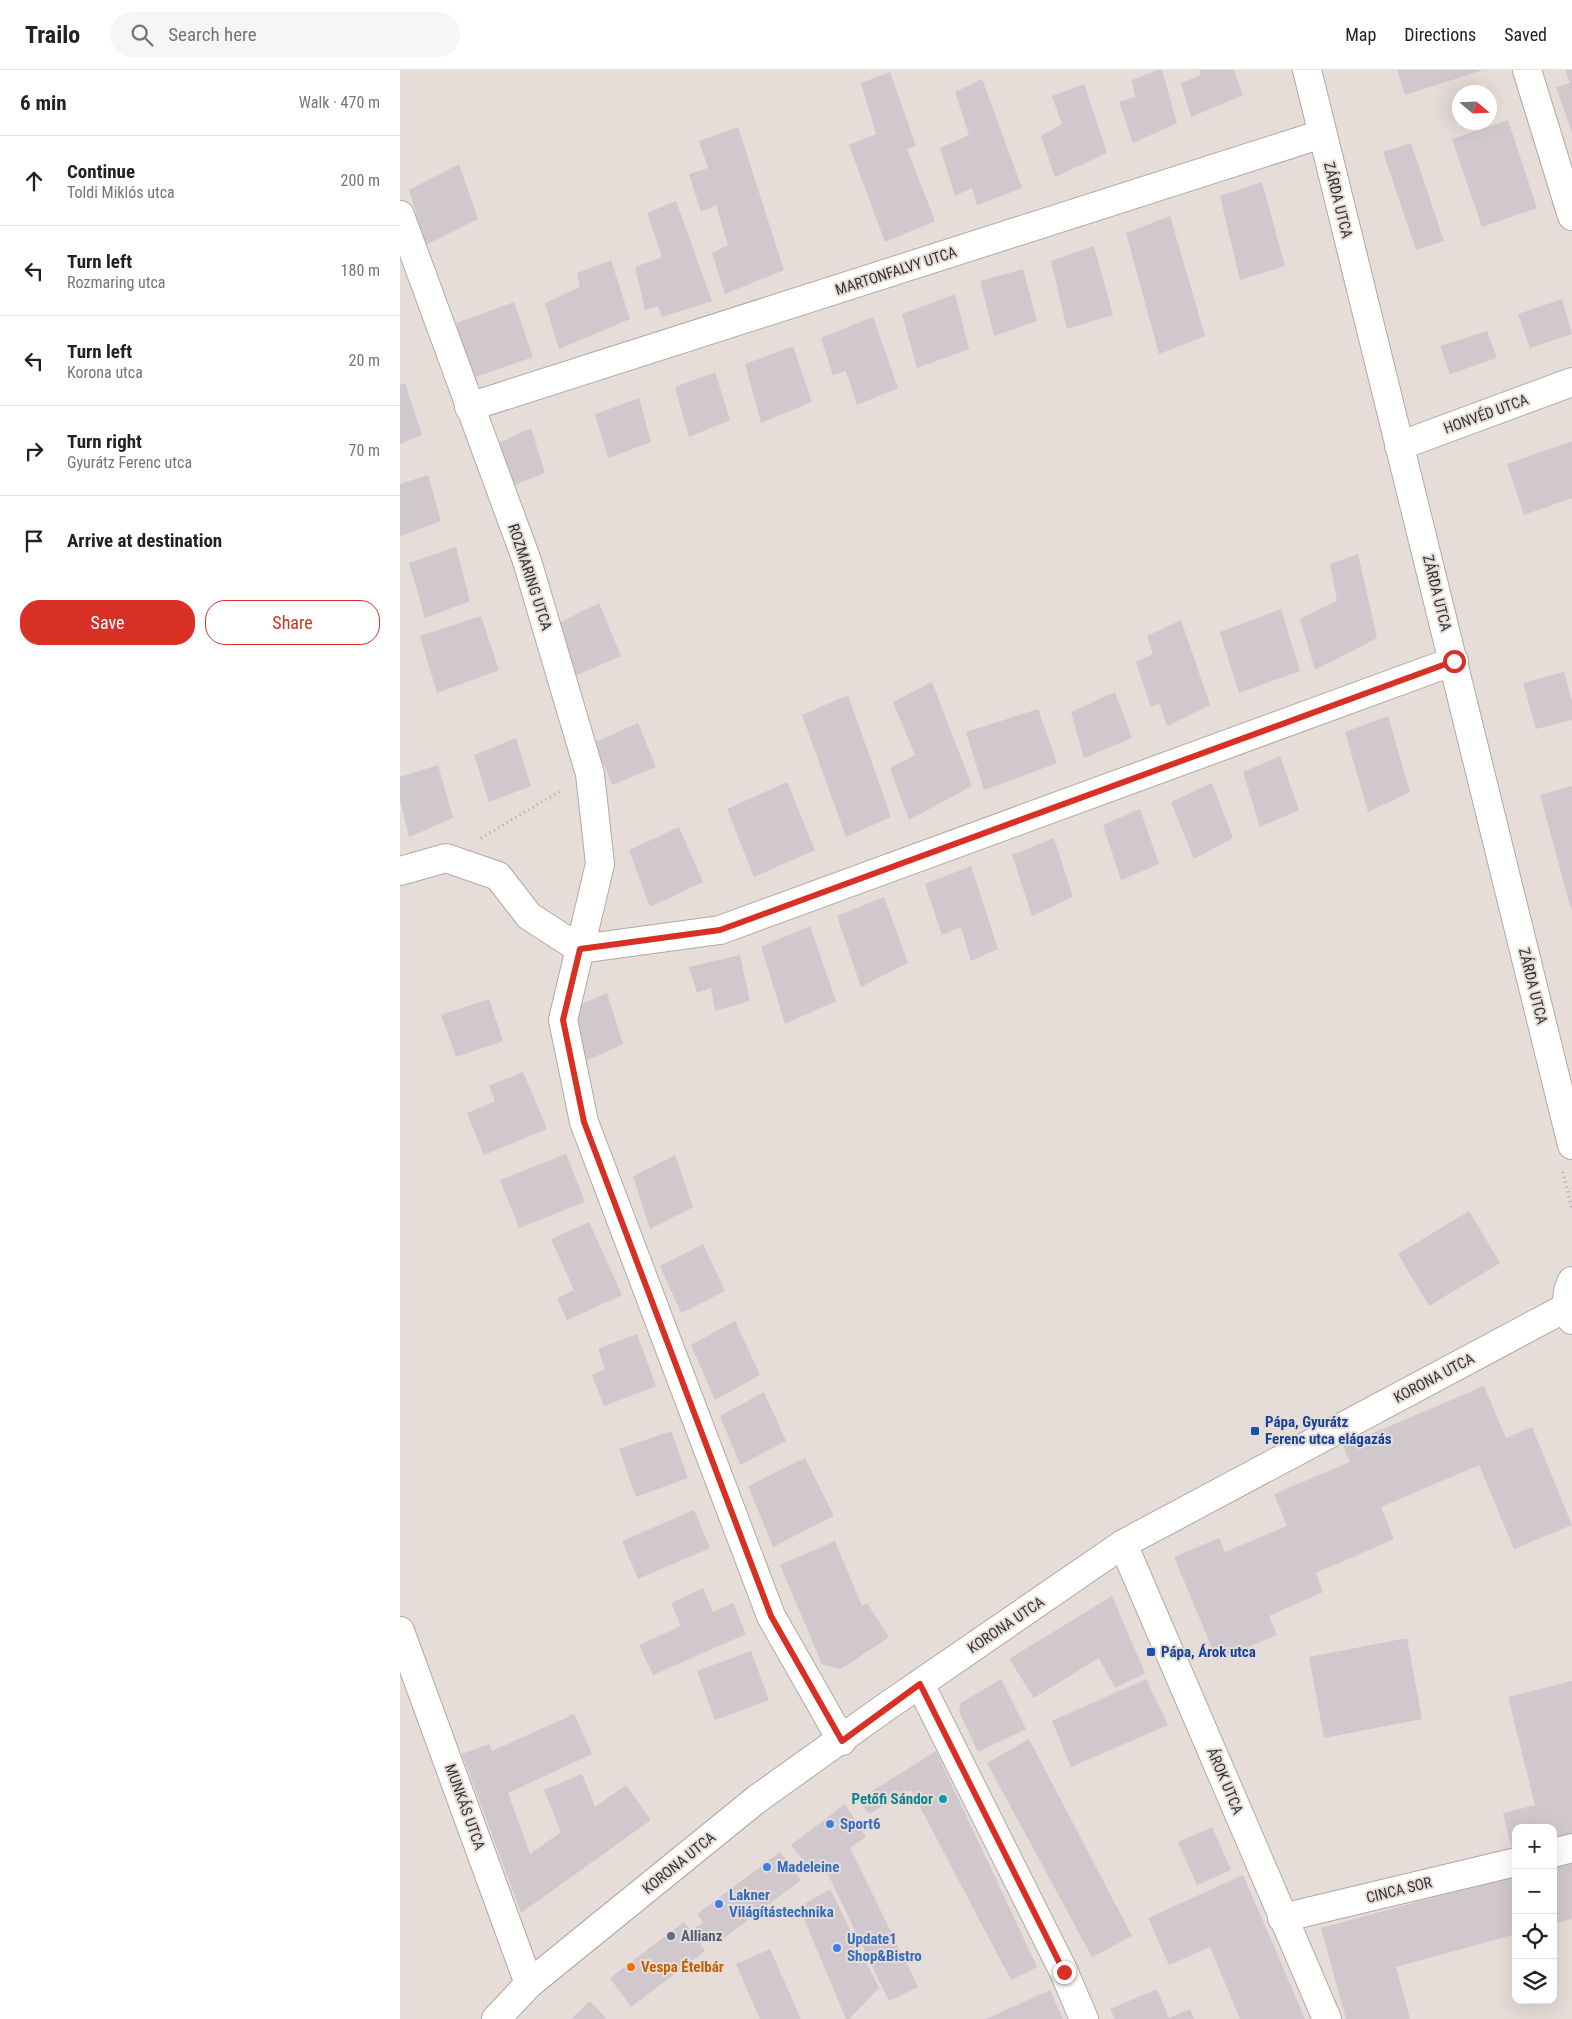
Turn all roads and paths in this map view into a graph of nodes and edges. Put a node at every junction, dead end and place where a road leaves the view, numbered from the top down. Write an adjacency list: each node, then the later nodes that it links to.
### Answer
1 (1306, 70): 3 (street, ZÁRDA UTCA)
2 (1527, 70): 5 (street)
3 (1322, 134): 7 (street, MARTONFALVY UTCA); 8 (street, ZÁRDA UTCA)
4 (400, 215): 7 (street, ROZMARING UTCA)
5 (1572, 216)
6 (1572, 382): 8 (street, HONVÉD UTCA)
7 (469, 407): 10 (street, ROZMARING UTCA)
8 (1399, 446): 9 (street, ZÁRDA UTCA)
9 (1454, 661): 13 (street); 14 (street, ZÁRDA UTCA)
10 (590, 774): 11 (path); 13 (street, ROZMARING UTCA)
11 (446, 858): 12 (street); 13 (street)
12 (400, 871)
13 (580, 949): 19 (street, ROZMARING UTCA)
14 (1572, 1145)
15 (1570, 1303): 16 (street, KORONA UTCA)
16 (1123, 1544): 18 (street, KORONA UTCA); 23 (street, ÁROK UTCA)
17 (400, 1631): 24 (street, MUNKÁS UTCA)
18 (920, 1684): 19 (street, KORONA UTCA); 26 (street)
19 (842, 1741): 24 (street, KORONA UTCA)
20 (1572, 1848): 21 (street)
21 (1557, 1852)
22 (1512, 1863): 23 (street, CINCA SOR)
23 (1282, 1918): 27 (street, ÁROK UTCA)
24 (529, 1984): 25 (street, KORONA UTCA)
25 (496, 2019)
26 (1084, 2019)
27 (1327, 2019)

